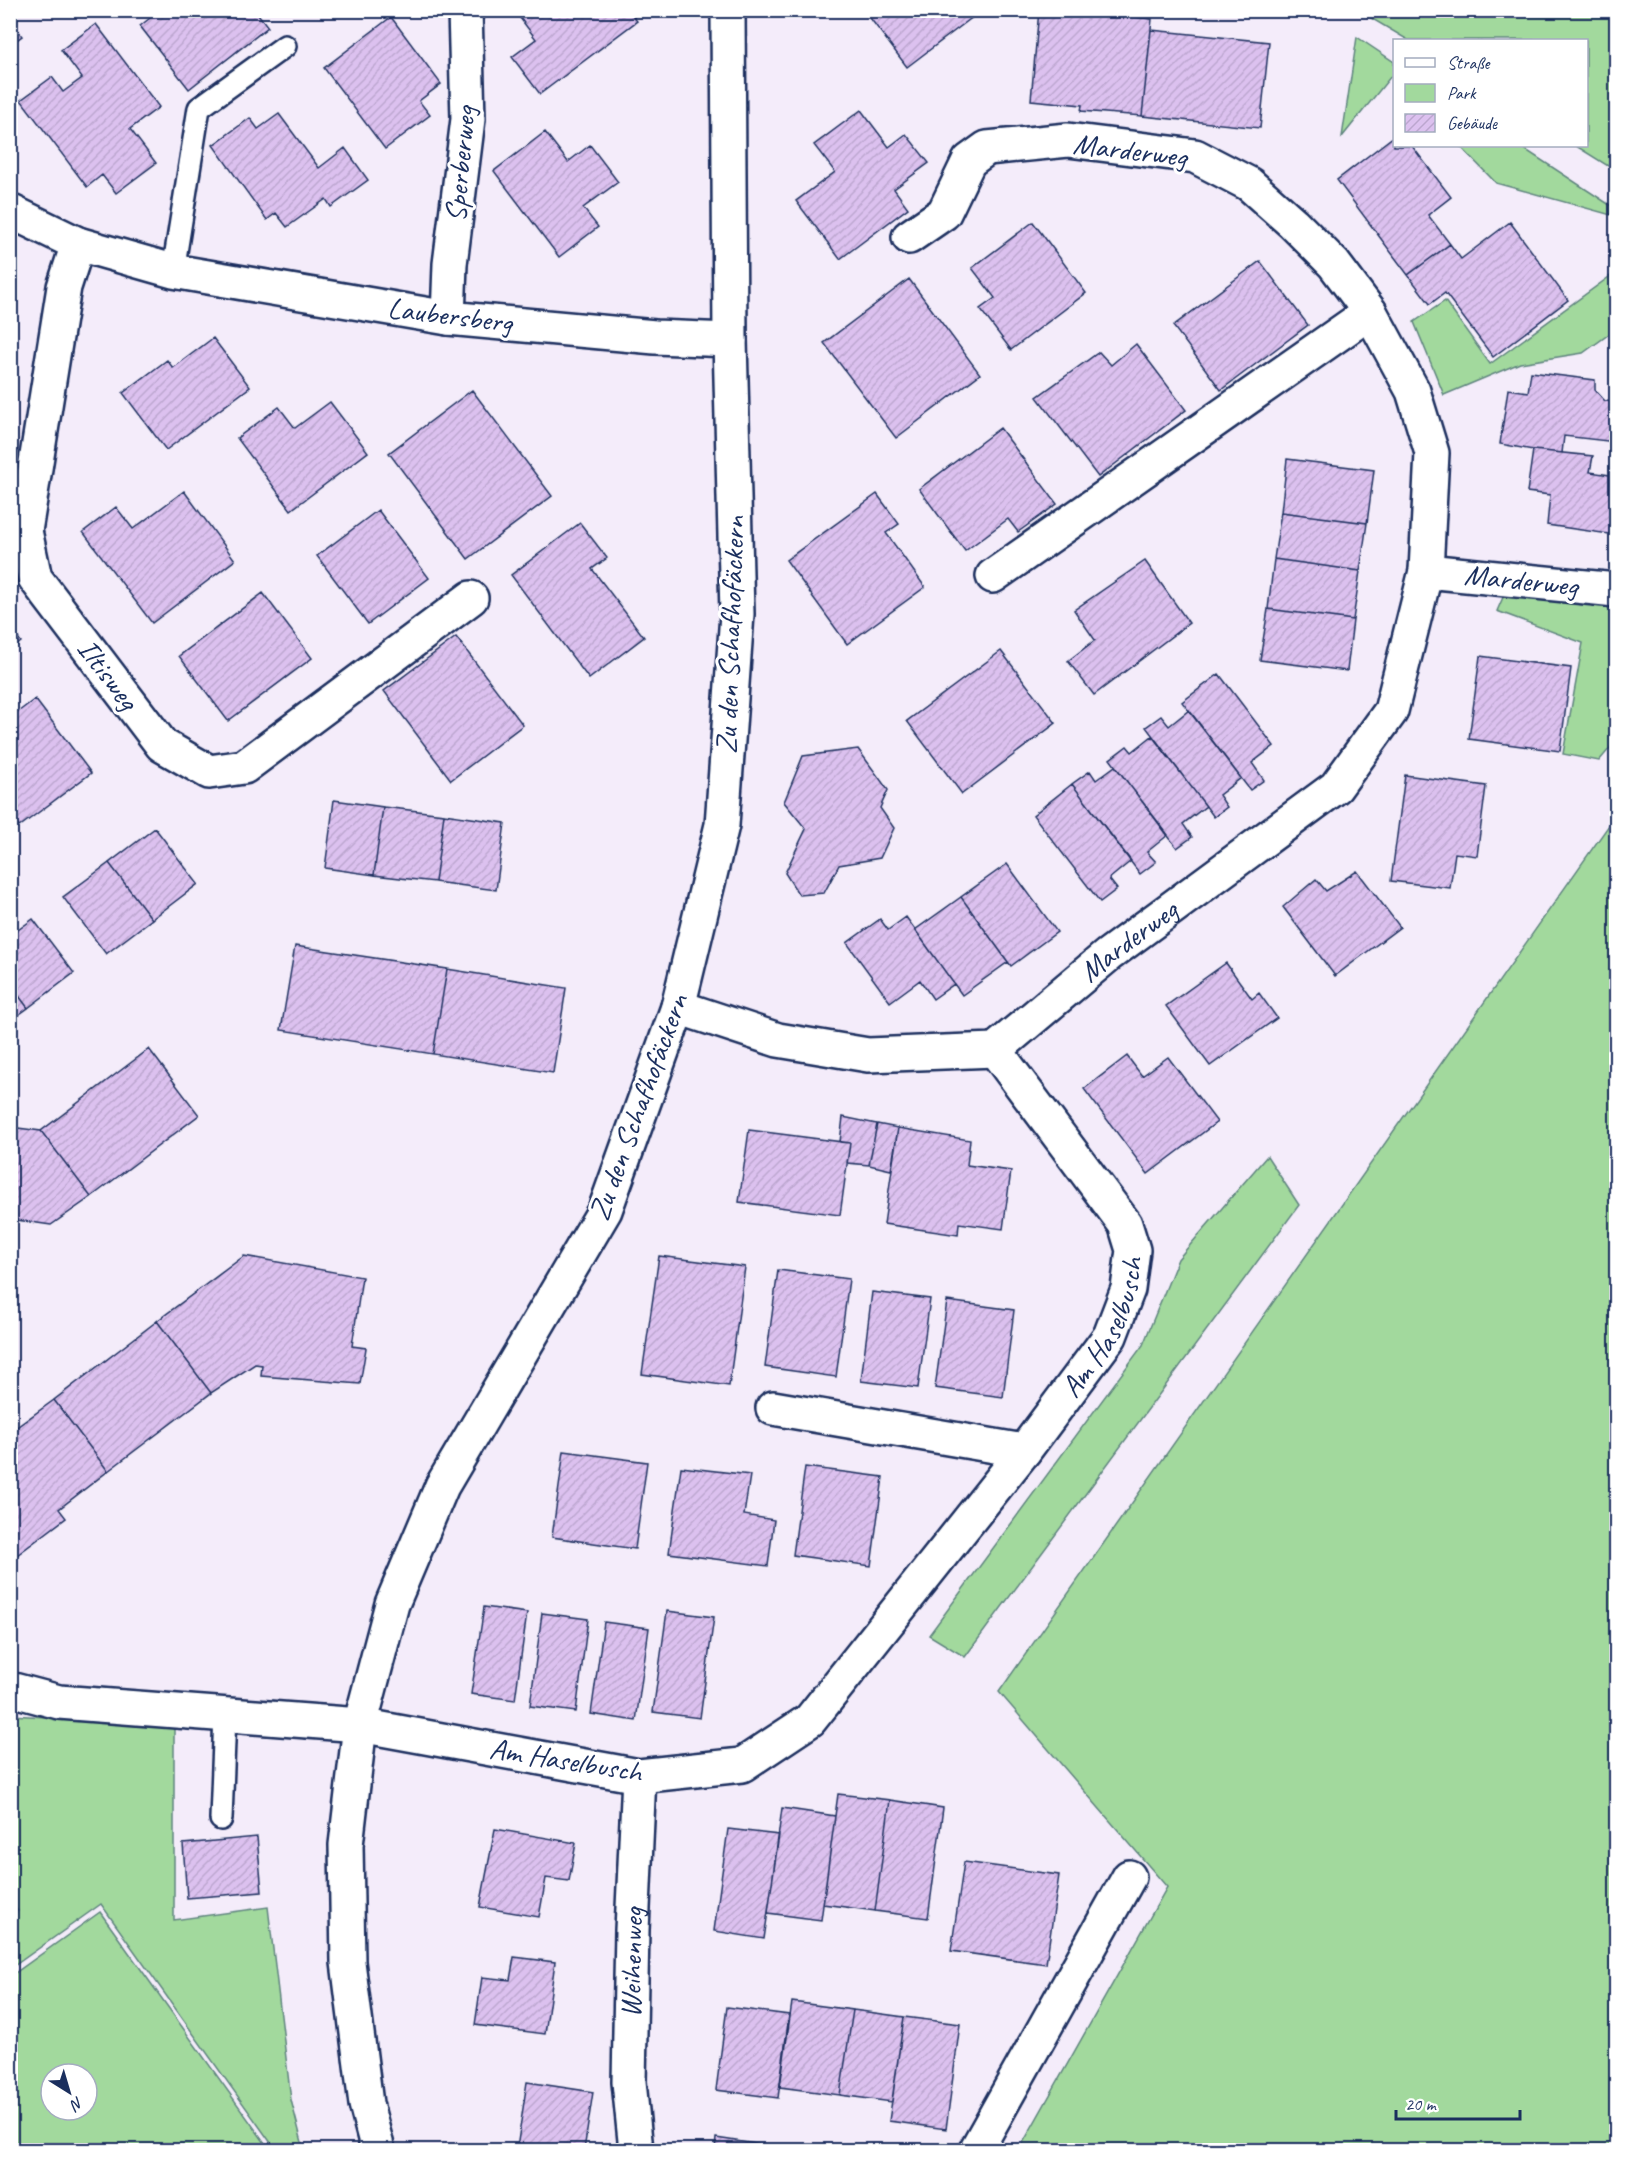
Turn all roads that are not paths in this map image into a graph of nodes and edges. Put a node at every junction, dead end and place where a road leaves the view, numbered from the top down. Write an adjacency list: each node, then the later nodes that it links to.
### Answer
1 (465, 10): 9 (street, Sperberweg)
2 (728, 10): 10 (street, Zu den Schafhofäckern)
3 (285, 46): 7 (lane)
4 (10, 211): 6 (street, Laubersberg)
5 (909, 237): 8 (street, Marderweg)
6 (78, 244): 7 (street, Laubersberg); 14 (street, Iltisweg)
7 (173, 271): 9 (street, Laubersberg)
8 (1370, 312): 11 (street, Marderweg); 12 (street)
9 (448, 318): 10 (street, Laubersberg)
10 (730, 340): 15 (street, Zu den Schafhofäckern)
11 (1426, 571): 13 (street, Marderweg); 16 (street, Marderweg)
12 (993, 576)
13 (1617, 590)
14 (471, 598)
15 (678, 1007): 16 (street); 21 (street, Zu den Schafhofäckern)
16 (995, 1050): 18 (street, Am Haselbusch)
17 (773, 1408): 18 (street)
18 (1024, 1451): 22 (street, Am Haselbusch)
19 (10, 1689): 20 (street, Am Haselbusch)
20 (225, 1715): 21 (street, Am Haselbusch); 23 (lane)
21 (360, 1725): 22 (street, Am Haselbusch); 25 (street, Zu den Schafhofäckern)
22 (639, 1776): 26 (street, Weihenweg)
23 (221, 1819)
24 (1129, 1876): 27 (street)
25 (378, 2151)
26 (636, 2151)
27 (976, 2151)

